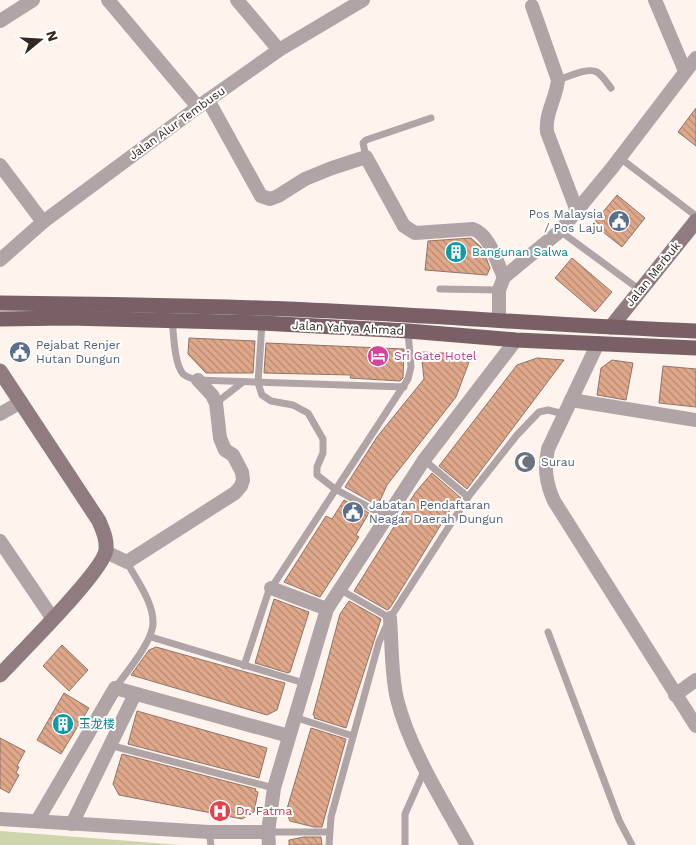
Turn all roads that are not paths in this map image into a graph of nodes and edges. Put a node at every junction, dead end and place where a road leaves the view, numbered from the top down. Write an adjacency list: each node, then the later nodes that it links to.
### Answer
1 (33, 0): 7 (street)
2 (108, 0): 13 (street)
3 (237, 0): 8 (street)
4 (364, 0): 8 (street, Jalan Alur Tembusu)
5 (655, 0): 10 (street)
6 (532, 6): 11 (street)
7 (0, 22)
8 (279, 50): 13 (street, Jalan Alur Tembusu)
9 (696, 58): 10 (street)
10 (685, 71): 16 (street)
11 (558, 80): 12 (lane); 18 (street)
12 (611, 88)
13 (203, 103): 15 (street); 21 (street, Jalan Alur Tembusu)
14 (431, 118): 15 (lane)
15 (366, 157): 24 (street)
16 (620, 158): 18 (street); 19 (lane)
17 (0, 165): 21 (street)
18 (577, 211): 22 (street)
19 (696, 216)
20 (696, 221): 27 (street, Jalan Merbuk)
21 (43, 222): 23 (street, Jalan Alur Tembusu)
22 (560, 231): 24 (street); 27 (lane)
23 (0, 260)
24 (504, 277): 26 (street)
25 (440, 289): 26 (lane)
26 (498, 290): 30 (street)
27 (640, 291): 33 (street, Jalan Merbuk)
28 (0, 303): 30 (main road, Jalan Yahya Ahmad)
29 (0, 319): 31 (main road, Jalan Yahya Ahmad)
30 (499, 319): 33 (main road, Jalan Yahya Ahmad)
31 (172, 321): 32 (main road, Jalan Yahya Ahmad); 40 (lane)
32 (262, 323): 34 (main road, Jalan Yahya Ahmad); 42 (lane)
33 (611, 327): 35 (main road, Jalan Yahya Ahmad)
34 (408, 331): 36 (main road, Jalan Yahya Ahmad); 43 (lane)
35 (696, 331)
36 (516, 340): 37 (main road, Jalan Yahya Ahmad); 50 (street)
37 (598, 343): 38 (main road, Jalan Yahya Ahmad); 44 (street)
38 (696, 348)
39 (0, 371): 45 (street)
40 (198, 380): 41 (lane); 46 (street)
41 (243, 382): 42 (lane); 46 (lane)
42 (258, 383): 43 (lane); 51 (lane)
43 (404, 387): 51 (lane)
44 (571, 400): 48 (street); 49 (street)
45 (21, 402): 47 (street); 55 (street)
46 (216, 403): 56 (street)
47 (0, 414)
48 (564, 414): 52 (lane); 70 (street)
49 (696, 420)
50 (424, 460): 52 (lane); 53 (street)
51 (336, 489): 53 (lane); 57 (lane)
52 (468, 496): 60 (lane)
53 (386, 517): 58 (street)
54 (0, 541): 61 (street)
55 (106, 552): 56 (street); 61 (street)
56 (127, 562): 63 (lane)
57 (271, 588): 59 (street); 64 (lane)
58 (339, 589): 59 (street); 60 (lane)
59 (326, 609): 67 (street)
60 (390, 618): 74 (lane); 76 (street)
61 (53, 619): 65 (street)
62 (548, 632): 87 (lane)
63 (151, 637): 64 (lane); 68 (lane)
64 (244, 666): 67 (lane)
65 (0, 675)
66 (696, 680): 70 (street)
67 (304, 683): 71 (street)
68 (115, 688): 69 (street); 79 (street)
69 (135, 694): 73 (street); 75 (street)
70 (675, 695): 72 (street)
71 (294, 717): 73 (street); 74 (lane)
72 (696, 726)
73 (289, 736): 77 (street)
74 (353, 736): 81 (lane)
75 (109, 745): 77 (lane); 80 (street)
76 (425, 769): 85 (lane); 86 (street)
77 (274, 788): 82 (street)
78 (0, 819): 79 (street)
79 (37, 821): 80 (street)
80 (72, 824): 83 (street)
81 (329, 832): 82 (lane); 84 (lane)
82 (269, 838): 83 (street)
83 (210, 839)
84 (329, 845)
85 (405, 845)
86 (466, 845)
87 (632, 845)

